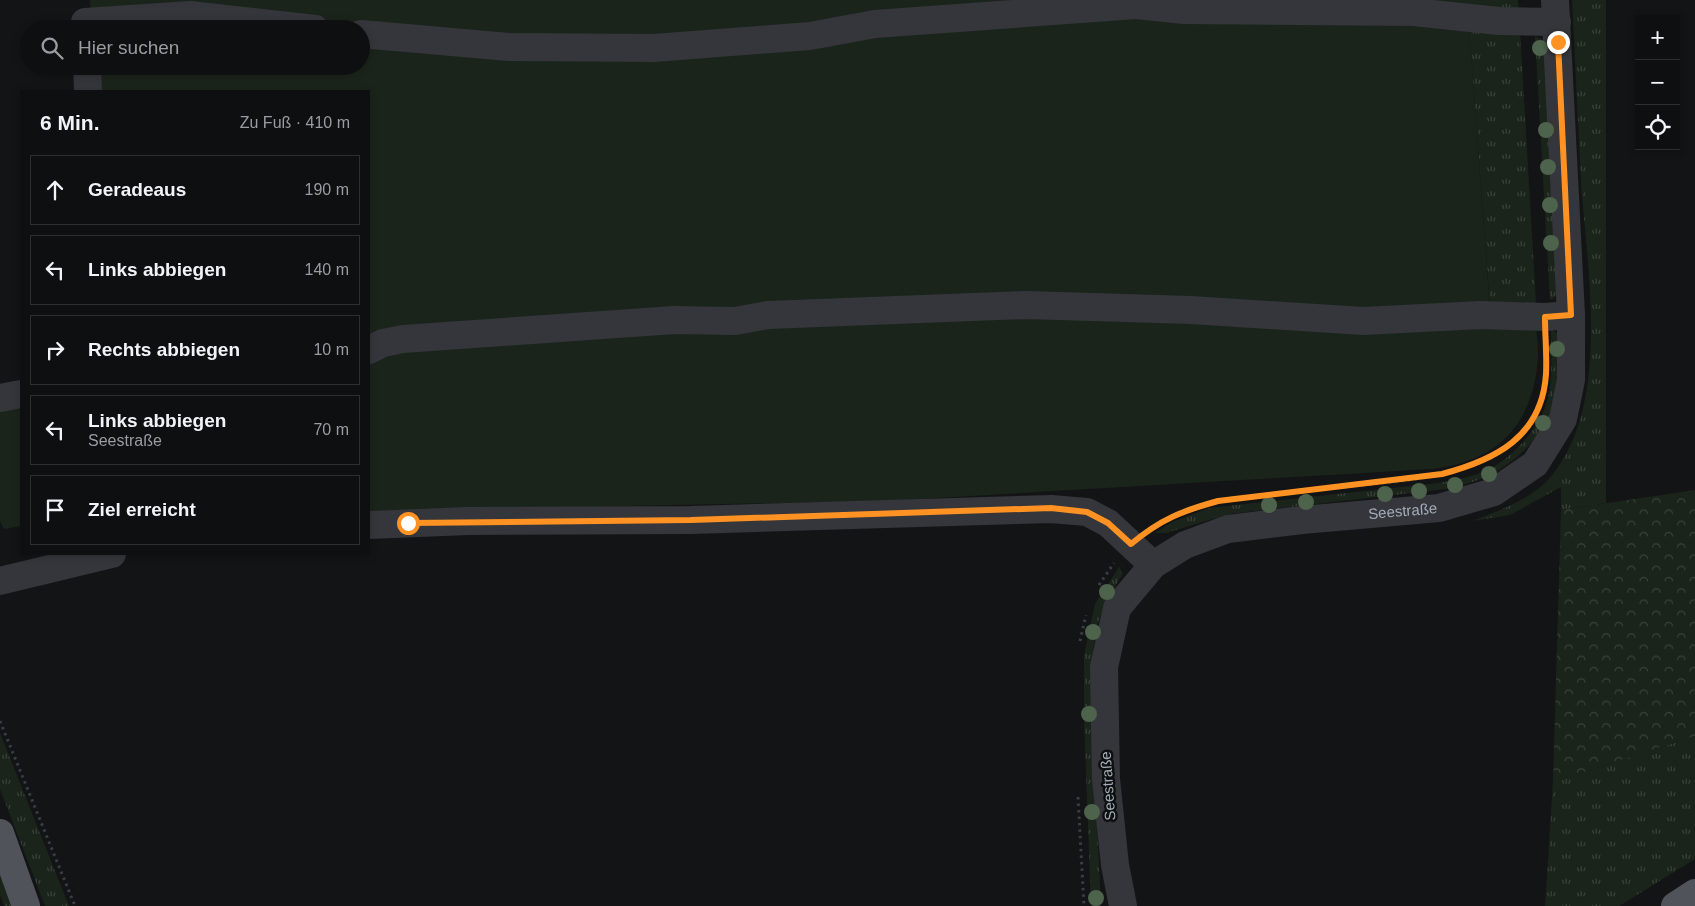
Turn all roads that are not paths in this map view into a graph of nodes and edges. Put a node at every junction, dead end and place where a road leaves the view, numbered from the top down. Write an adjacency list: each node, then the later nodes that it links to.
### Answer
1 (1556, 11): 4 (street); 7 (street, Seestraße)
2 (84, 17): 3 (street)
3 (235, 20)
4 (370, 35)
5 (87, 75): 6 (street)
6 (88, 90)
7 (1571, 315): 8 (street); 13 (street, Seestraße)
8 (370, 350)
9 (20, 394): 10 (street)
10 (0, 398)
11 (370, 525): 13 (street)
12 (108, 555): 14 (street)
13 (1153, 565): 18 (street, Seestraße)
14 (0, 581)
15 (0, 833): 17 (main road)
16 (1695, 893): 19 (main road)
17 (26, 906)
18 (1123, 906)
19 (1674, 906)

